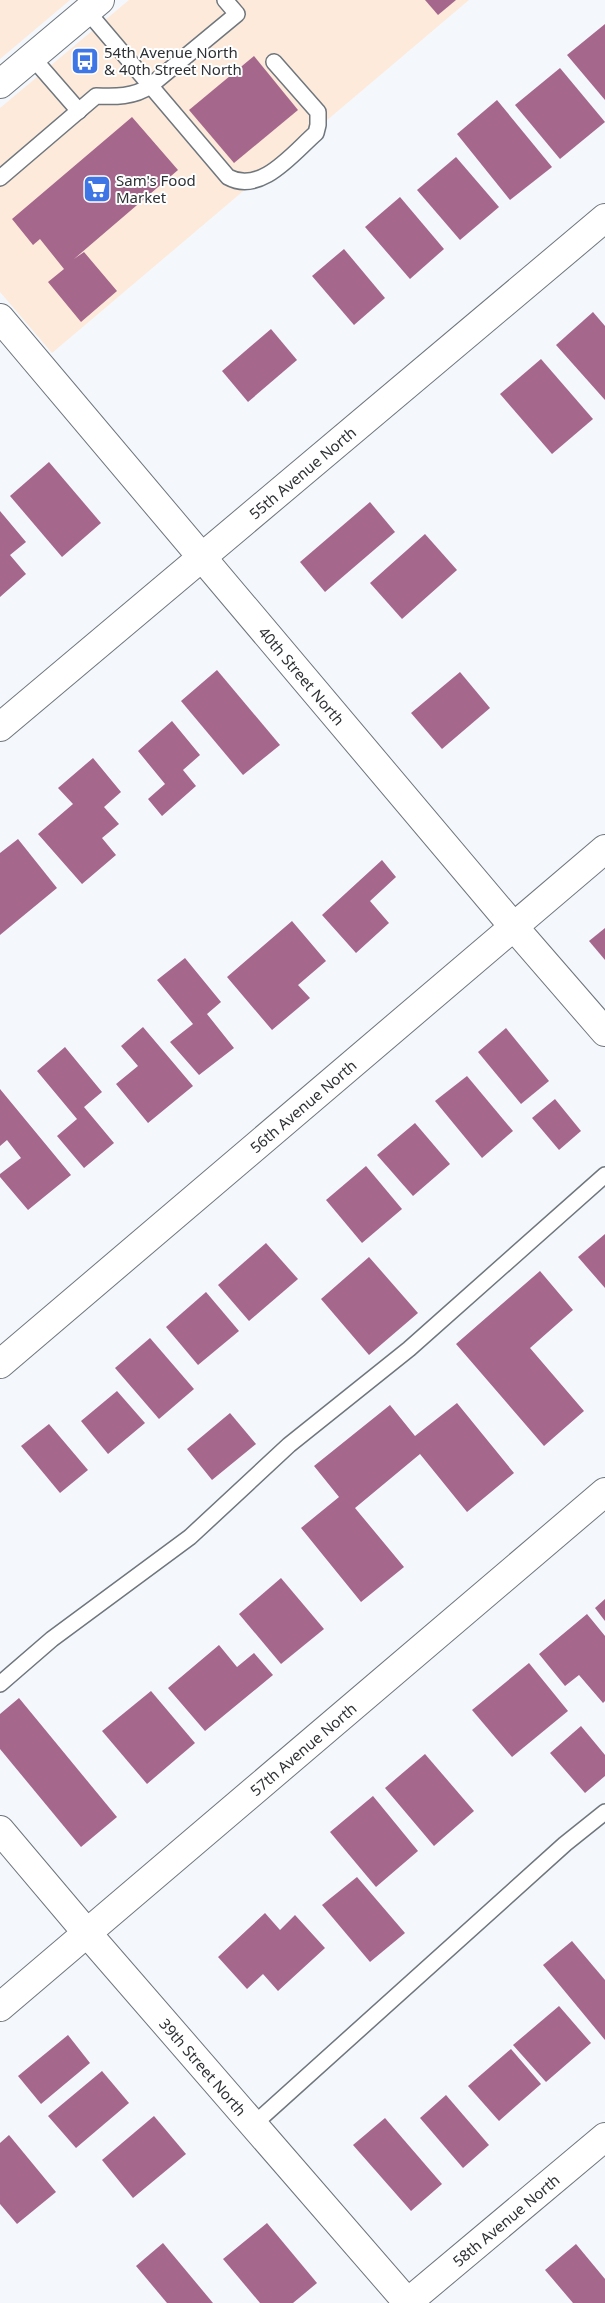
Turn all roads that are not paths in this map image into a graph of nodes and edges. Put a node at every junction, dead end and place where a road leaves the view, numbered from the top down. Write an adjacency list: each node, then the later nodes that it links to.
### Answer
1 (225, 0): 6 (lane)
2 (93, 5): 3 (street); 6 (lane)
3 (32, 57): 5 (street); 7 (lane)
4 (274, 62): 6 (lane)
5 (0, 84)
6 (150, 86): 7 (lane)
7 (79, 111): 8 (lane)
8 (2, 171)
9 (605, 218): 11 (street, 55th Avenue North)
10 (0, 318): 11 (street, 40th Street North)
11 (202, 556): 12 (street, 55th Avenue North); 14 (street, 40th Street North)
12 (0, 727)
13 (605, 849): 14 (street, 56th Avenue North)
14 (513, 926): 15 (street, 40th Street North); 17 (street, 56th Avenue North)
15 (605, 1032)
16 (605, 1176): 19 (lane)
17 (0, 1364)
18 (605, 1492): 22 (street, 57th Avenue North)
19 (0, 1684)
20 (605, 1812): 24 (lane)
21 (0, 1830): 22 (street, 39th Street North)
22 (87, 1934): 23 (street, 57th Avenue North); 24 (street, 39th Street North)
23 (0, 2006)
24 (253, 2125): 26 (street, 39th Street North)
25 (602, 2147): 26 (street, 58th Avenue North)
26 (408, 2303)

